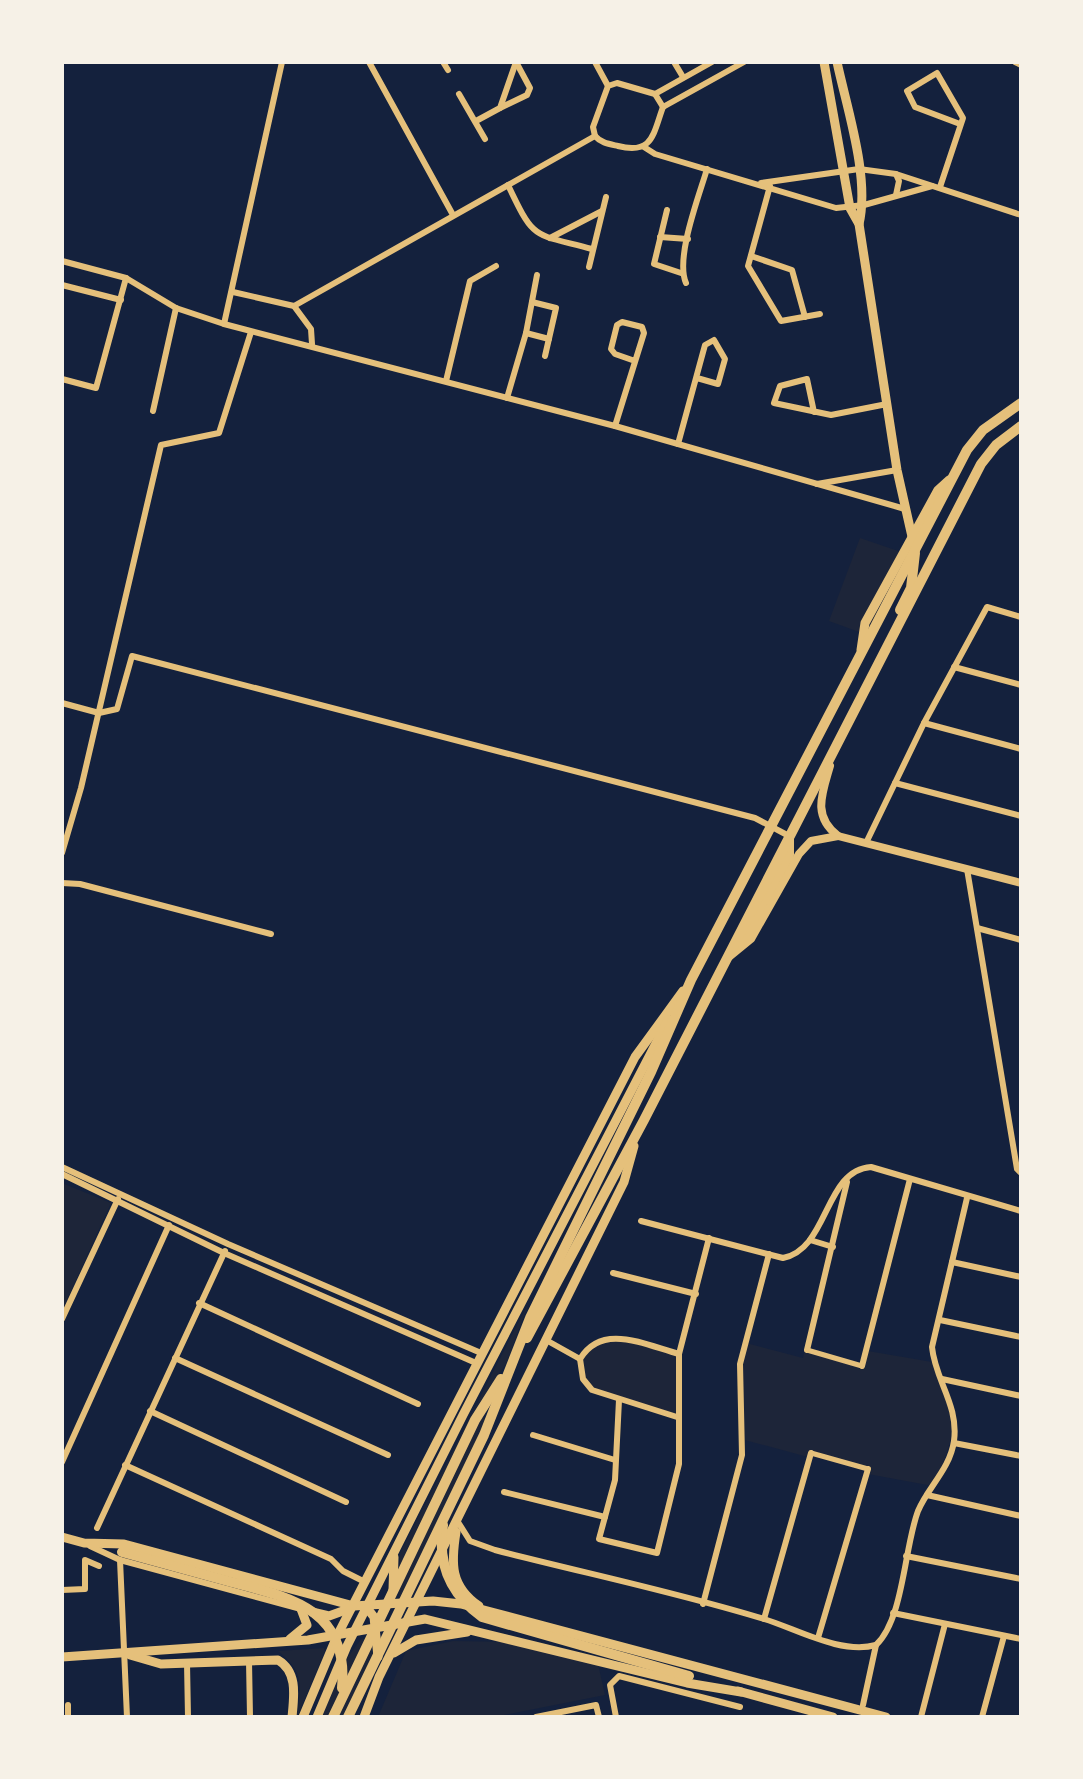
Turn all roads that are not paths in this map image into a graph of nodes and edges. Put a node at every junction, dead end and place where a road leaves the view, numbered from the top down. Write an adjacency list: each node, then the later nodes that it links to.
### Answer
1 (282, 62): 56 (street)
2 (369, 62): 40 (street)
3 (443, 62): 13 (street)
4 (516, 62): 19 (street); 19 (street)
5 (595, 62): 15 (street)
6 (674, 62): 14 (street)
7 (712, 62): 14 (street)
8 (744, 62): 18 (street)
9 (824, 62): 27 (main road)
10 (837, 62): 26 (main road)
11 (1015, 62): 12 (street)
12 (1021, 65)
13 (448, 70)
14 (683, 77): 17 (street)
15 (608, 86): 17 (street); 22 (street)
16 (459, 94): 20 (street)
17 (655, 94): 18 (street)
18 (663, 107): 24 (street)
19 (500, 108): 20 (street)
20 (476, 121): 23 (street)
21 (960, 124): 21 (street); 32 (street)
22 (595, 136): 24 (street); 30 (street)
23 (485, 139)
24 (644, 147): 25 (street)
25 (707, 169): 31 (street); 45 (street)
26 (859, 169): 27 (street); 28 (street); 36 (main road)
27 (843, 170): 29 (street); 37 (main road)
28 (896, 174): 32 (street); 34 (street)
29 (789, 179): 31 (street); 33 (street)
30 (508, 185): 40 (street); 44 (street)
31 (771, 185): 33 (street); 47 (street)
32 (936, 187): 34 (street); 41 (street)
33 (791, 193): 37 (street)
34 (896, 195): 36 (street)
35 (606, 197): 39 (street)
36 (864, 205): 37 (street); 42 (main road)
37 (850, 208): 42 (main road)
38 (667, 210): 43 (street)
39 (602, 211): 44 (street); 46 (street)
40 (453, 215): 59 (street)
41 (1021, 215)
42 (859, 224): 75 (main road)
43 (660, 237): 45 (street); 51 (street)
44 (550, 238): 46 (street)
45 (688, 239): 51 (street)
46 (592, 249): 50 (street)
47 (751, 256): 62 (street); 62 (street)
48 (62, 261): 53 (street)
49 (496, 266): 72 (street)
50 (589, 267)
51 (681, 273): 54 (street)
52 (537, 275): 58 (street)
53 (126, 278): 57 (street); 60 (street)
54 (686, 283)
55 (62, 285): 57 (street)
56 (233, 292): 59 (street); 63 (street)
57 (121, 300): 71 (street)
58 (532, 302): 65 (street); 66 (street)
59 (294, 306): 67 (street)
60 (176, 308): 63 (street); 76 (street)
61 (820, 314): 62 (street)
62 (805, 317)
63 (224, 324): 64 (street)
64 (251, 332): 67 (street); 97 (street)
65 (526, 333): 66 (street); 73 (street)
66 (549, 339): 68 (street)
67 (312, 344): 72 (street)
68 (545, 356)
69 (635, 361): 69 (street); 78 (street)
70 (697, 378): 70 (street); 80 (street)
71 (62, 379)
72 (446, 381): 73 (street)
73 (507, 398): 78 (street)
74 (1021, 403): 83 (main road)
75 (887, 404): 77 (street); 81 (main road)
76 (153, 411)
77 (814, 412): 77 (street)
78 (615, 426): 80 (street)
79 (1021, 426): 92 (main road)
80 (678, 444): 84 (street)
81 (897, 470): 82 (street); 86 (main road)
82 (850, 478): 84 (street); 85 (street)
83 (952, 478): 87 (main road); 89 (main road)
84 (813, 485): 85 (street)
85 (853, 495): 86 (street)
86 (905, 509): 87 (main road); 88 (main road); 90 (main road)
87 (925, 514): 88 (main road)
88 (911, 536): 89 (main road); 90 (main road)
89 (915, 550): 92 (main road); 93 (main road)
90 (901, 557): 93 (main road)
91 (1021, 617): 94 (street)
92 (888, 646): 100 (main road)
93 (860, 657): 103 (main road)
94 (954, 667): 95 (street); 98 (street)
95 (1021, 685)
96 (62, 703): 97 (street)
97 (99, 713): 103 (street); 107 (street)
98 (924, 723): 99 (street); 101 (street)
99 (1021, 749)
100 (834, 750): 104 (main road); 105 (street)
101 (895, 783): 102 (street); 106 (street)
102 (1021, 816)
103 (771, 826): 104 (street); 115 (main road)
104 (789, 836): 114 (main road)
105 (838, 836): 106 (street); 114 (street)
106 (866, 843): 108 (street)
107 (62, 853)
108 (967, 869): 110 (street); 111 (street)
109 (62, 883): 112 (street)
110 (1021, 883)
111 (977, 928): 113 (street); 118 (street)
112 (271, 934)
113 (1021, 940)
114 (725, 960): 116 (main road)
115 (691, 980): 147 (main road); 156 (main road); 170 (main road)
116 (637, 1133): 143 (main road); 214 (main road)
117 (62, 1167): 122 (street)
118 (1019, 1171)
119 (62, 1174): 124 (street)
120 (848, 1175): 121 (street); 130 (street); 132 (street)
121 (910, 1179): 123 (street); 149 (street)
122 (121, 1194): 124 (street); 126 (street)
123 (967, 1198): 125 (street); 135 (street)
124 (117, 1202): 128 (street); 140 (street)
125 (1021, 1211)
126 (172, 1218): 128 (street); 131 (street)
127 (641, 1221): 129 (street)
128 (168, 1227): 133 (street); 164 (street)
129 (709, 1238): 134 (street); 138 (street)
130 (810, 1240): 132 (street); 134 (street)
131 (228, 1244): 133 (street); 147 (street)
132 (833, 1247): 144 (street)
133 (224, 1253): 139 (street); 147 (street)
134 (769, 1254): 187 (street)
135 (952, 1262): 137 (street); 141 (street)
136 (613, 1273): 138 (street)
137 (1021, 1277)
138 (696, 1294): 145 (street)
139 (199, 1303): 146 (street); 154 (street)
140 (62, 1319)
141 (940, 1320): 142 (street); 150 (street)
142 (1021, 1337)
143 (546, 1340): 148 (street); 173 (main road)
144 (807, 1350): 149 (street)
145 (679, 1354): 148 (street); 157 (street)
146 (175, 1358): 155 (street); 161 (street)
147 (479, 1358): 151 (main road)
148 (580, 1359): 153 (street)
149 (862, 1366)
150 (942, 1379): 152 (street); 159 (street)
151 (467, 1380): 156 (main road); 178 (main road)
152 (1021, 1396)
153 (619, 1400): 157 (street); 163 (street)
154 (418, 1404)
155 (150, 1411): 165 (street); 169 (street)
156 (463, 1415): 177 (main road)
157 (677, 1417): 172 (street)
158 (533, 1435): 163 (street)
159 (954, 1443): 162 (street); 168 (street)
160 (811, 1453): 166 (street); 195 (street)
161 (388, 1455)
162 (1021, 1456)
163 (615, 1460): 172 (street)
164 (62, 1462)
165 (125, 1465): 174 (street); 183 (street)
166 (868, 1469): 202 (street)
167 (504, 1492): 172 (street)
168 (927, 1495): 171 (street); 180 (street)
169 (346, 1502)
170 (445, 1515): 211 (main road); 226 (main road)
171 (1021, 1516)
172 (605, 1517)
173 (458, 1522): 186 (main road); 187 (street); 192 (main road)
174 (97, 1528)
175 (62, 1537): 176 (main road)
176 (84, 1543): 179 (main road); 185 (main road)
177 (394, 1553): 188 (main road); 190 (main road)
178 (379, 1554): 183 (main road); 190 (main road)
179 (121, 1556): 191 (street); 206 (street); 214 (main road)
180 (906, 1556): 182 (street); 193 (street)
181 (99, 1566): 184 (street)
182 (1021, 1579)
183 (365, 1582): 185 (main road); 189 (main road)
184 (62, 1590)
185 (322, 1597): 189 (main road)
186 (417, 1603): 188 (main road); 192 (main road); 194 (main road)
187 (703, 1604): 195 (street)
188 (394, 1605): 190 (main road); 194 (main road)
189 (354, 1606): 190 (main road); 191 (main road); 200 (main road)
190 (367, 1608): 197 (main road); 198 (main road)
191 (301, 1609): 204 (main road)
192 (485, 1610): 232 (main road)
193 (893, 1613): 196 (street); 205 (street)
194 (409, 1619): 197 (main road); 199 (main road); 208 (main road)
195 (764, 1619): 202 (street)
196 (945, 1624): 201 (street); 233 (street)
197 (376, 1626): 198 (main road); 212 (main road)
198 (354, 1631): 200 (main road); 224 (main road)
199 (476, 1632): 208 (main road); 213 (main road)
200 (337, 1636): 204 (main road); 223 (main road)
201 (1004, 1636): 203 (street); 234 (street)
202 (818, 1638): 205 (street)
203 (1021, 1639)
204 (286, 1642): 206 (main road)
205 (876, 1645): 216 (street)
206 (123, 1653): 207 (main road); 210 (main road); 219 (street)
207 (62, 1657)
208 (389, 1658): 212 (main road)
209 (249, 1660): 210 (main road); 221 (street); 222 (main road)
210 (187, 1663): 220 (street)
211 (689, 1676): 213 (main road)
212 (379, 1677): 227 (main road)
213 (741, 1692): 231 (main road)
214 (341, 1698): 225 (main road)
215 (68, 1705): 218 (street)
216 (863, 1705)
217 (740, 1707): 230 (street)
218 (68, 1717)
219 (127, 1717)
220 (188, 1717)
221 (250, 1717)
222 (292, 1717)
223 (303, 1717)
224 (317, 1717)
225 (333, 1717)
226 (348, 1717)
227 (364, 1717)
228 (536, 1717): 229 (street)
229 (599, 1717)
230 (616, 1717)
231 (833, 1717)
232 (886, 1717)
233 (921, 1717)
234 (982, 1717)

